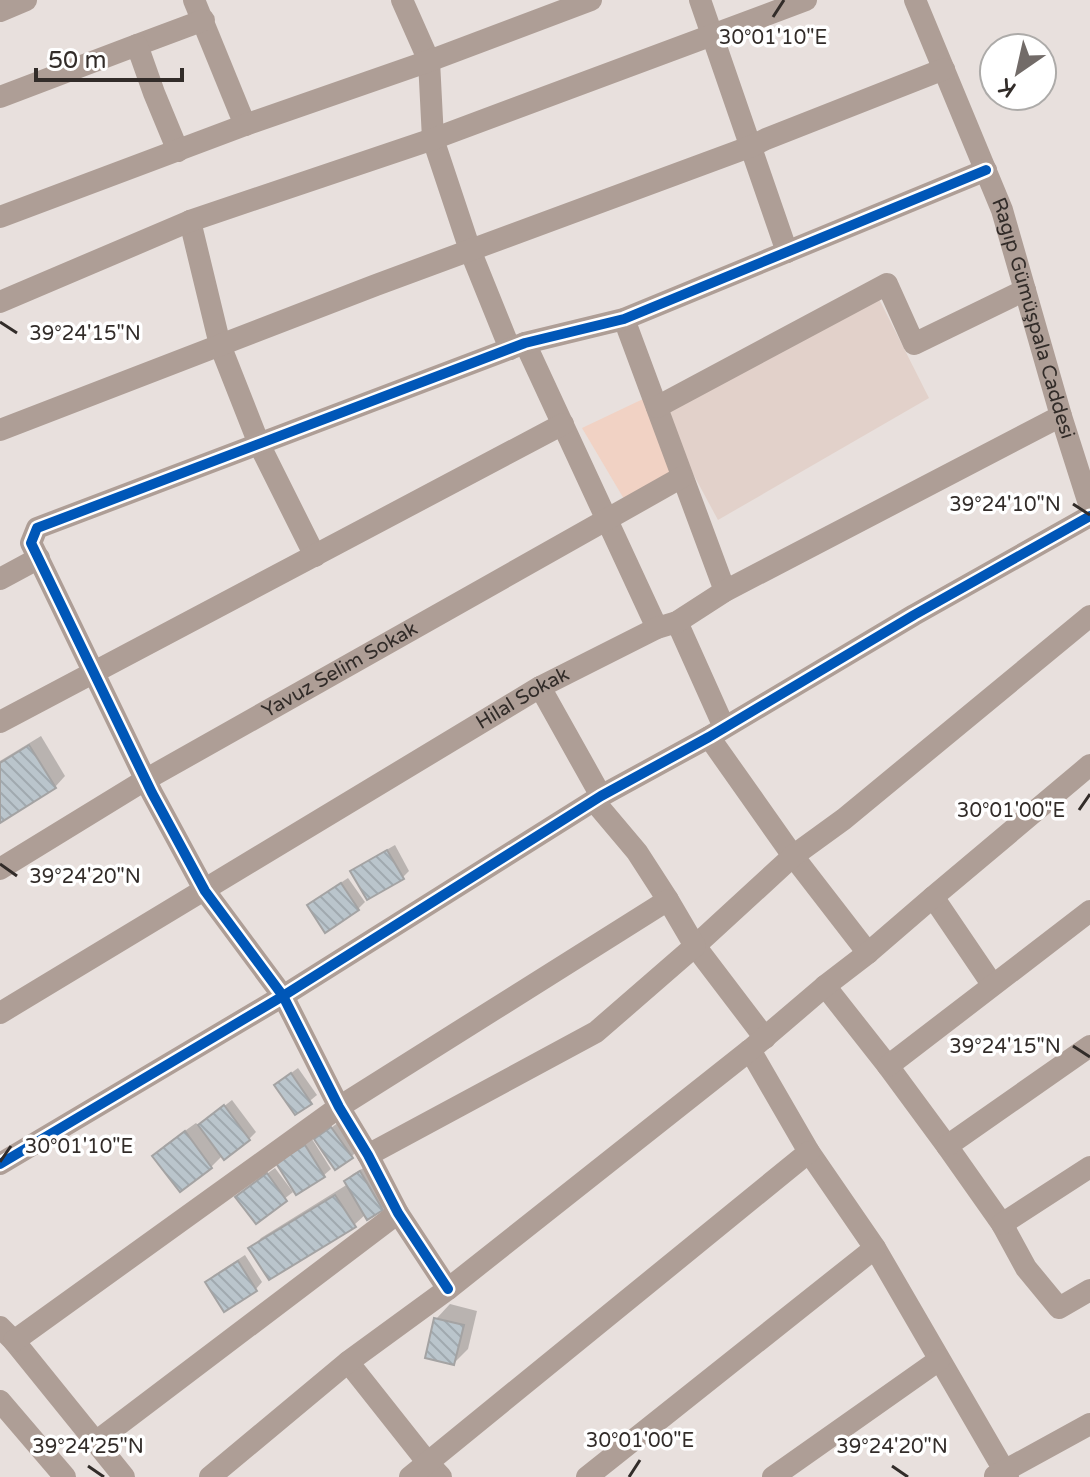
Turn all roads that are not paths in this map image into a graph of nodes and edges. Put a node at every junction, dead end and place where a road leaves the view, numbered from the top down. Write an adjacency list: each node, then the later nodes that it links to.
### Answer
1 (26, 0): 8 (street)
2 (402, 0): 11 (street)
3 (591, 0): 11 (street)
4 (700, 0): 9 (street)
5 (806, 0): 9 (street)
6 (915, 0): 12 (street, Ragıp Gümüşpala Caddesi)
7 (199, 10): 10 (street); 14 (street)
8 (0, 11)
9 (712, 35): 15 (street); 16 (street)
10 (137, 45): 13 (street); 17 (street)
11 (429, 61): 14 (street); 15 (street)
12 (944, 69): 16 (street); 18 (street, Ragıp Gümüşpala Caddesi)
13 (0, 97)
14 (245, 125): 17 (street)
15 (433, 139): 20 (street); 21 (street)
16 (752, 146): 21 (street); 22 (street)
17 (178, 151): 19 (street)
18 (986, 170): 22 (street); 23 (street, Ragıp Gümüşpala Caddesi)
19 (0, 217)
20 (190, 221): 24 (street); 26 (street)
21 (470, 250): 26 (street); 27 (street)
22 (787, 252): 25 (street)
23 (1025, 290): 28 (street); 29 (street, Ragıp Gümüşpala Caddesi)
24 (0, 302)
25 (624, 319): 27 (street); 28 (street)
26 (220, 345): 31 (street); 32 (street)
27 (517, 346): 30 (street); 32 (street)
28 (657, 407): 33 (street)
29 (1061, 416): 34 (street, Ragıp Gümüşpala Caddesi); 40 (street, Hilal Sokak)
30 (563, 424): 36 (street); 37 (street)
31 (0, 430)
32 (259, 444): 37 (street); 38 (street)
33 (682, 477): 36 (street, Yavuz Selim Sokak); 40 (street)
34 (1090, 507)
35 (1090, 516): 46 (street)
36 (606, 521): 42 (street); 48 (street, Yavuz Selim Sokak)
37 (315, 556): 43 (street)
38 (39, 558): 39 (street); 43 (street)
39 (0, 579)
40 (725, 591): 42 (street, Hilal Sokak)
41 (1090, 616): 50 (street)
42 (667, 625): 44 (street, Hilal Sokak); 46 (street)
43 (94, 673): 45 (street); 48 (street)
44 (540, 687): 49 (street); 52 (street, Hilal Sokak)
45 (0, 722)
46 (717, 732): 49 (street); 50 (street)
47 (1090, 765): 53 (street)
48 (145, 780): 51 (street, Yavuz Selim Sokak); 52 (street)
49 (597, 798): 54 (street); 60 (street)
50 (793, 856): 56 (street); 57 (street)
51 (0, 869)
52 (205, 891): 60 (street); 61 (street, Hilal Sokak)
53 (933, 897): 57 (street); 58 (street)
54 (668, 900): 56 (street); 65 (street)
55 (1090, 911): 58 (street)
56 (695, 946): 62 (street); 68 (street)
57 (868, 953): 59 (street)
58 (992, 984): 64 (street)
59 (825, 986): 62 (street); 64 (street)
60 (283, 996): 65 (street); 69 (street)
61 (0, 1013)
62 (758, 1044): 67 (street); 74 (street)
63 (1090, 1046): 66 (street)
64 (888, 1066): 66 (street)
65 (339, 1107): 68 (street); 76 (street)
66 (947, 1146): 72 (street)
67 (809, 1152): 73 (street); 82 (street)
68 (368, 1155): 71 (street)
69 (0, 1164)
70 (1090, 1167): 72 (street)
71 (398, 1213): 74 (street); 81 (street)
72 (1002, 1224): 75 (street)
73 (875, 1248): 77 (street); 88 (street)
74 (448, 1289): 78 (street)
75 (1090, 1290)
76 (7, 1334): 81 (street)
77 (939, 1360): 83 (street); 89 (street)
78 (348, 1362): 82 (street); 86 (street)
79 (2, 1407): 84 (street)
80 (1090, 1424): 83 (street)
81 (97, 1441): 85 (street)
82 (435, 1470): 87 (street)
83 (1002, 1475)
84 (65, 1477)
85 (124, 1477)
86 (210, 1477)
87 (410, 1477)
88 (587, 1477)
89 (773, 1477)

